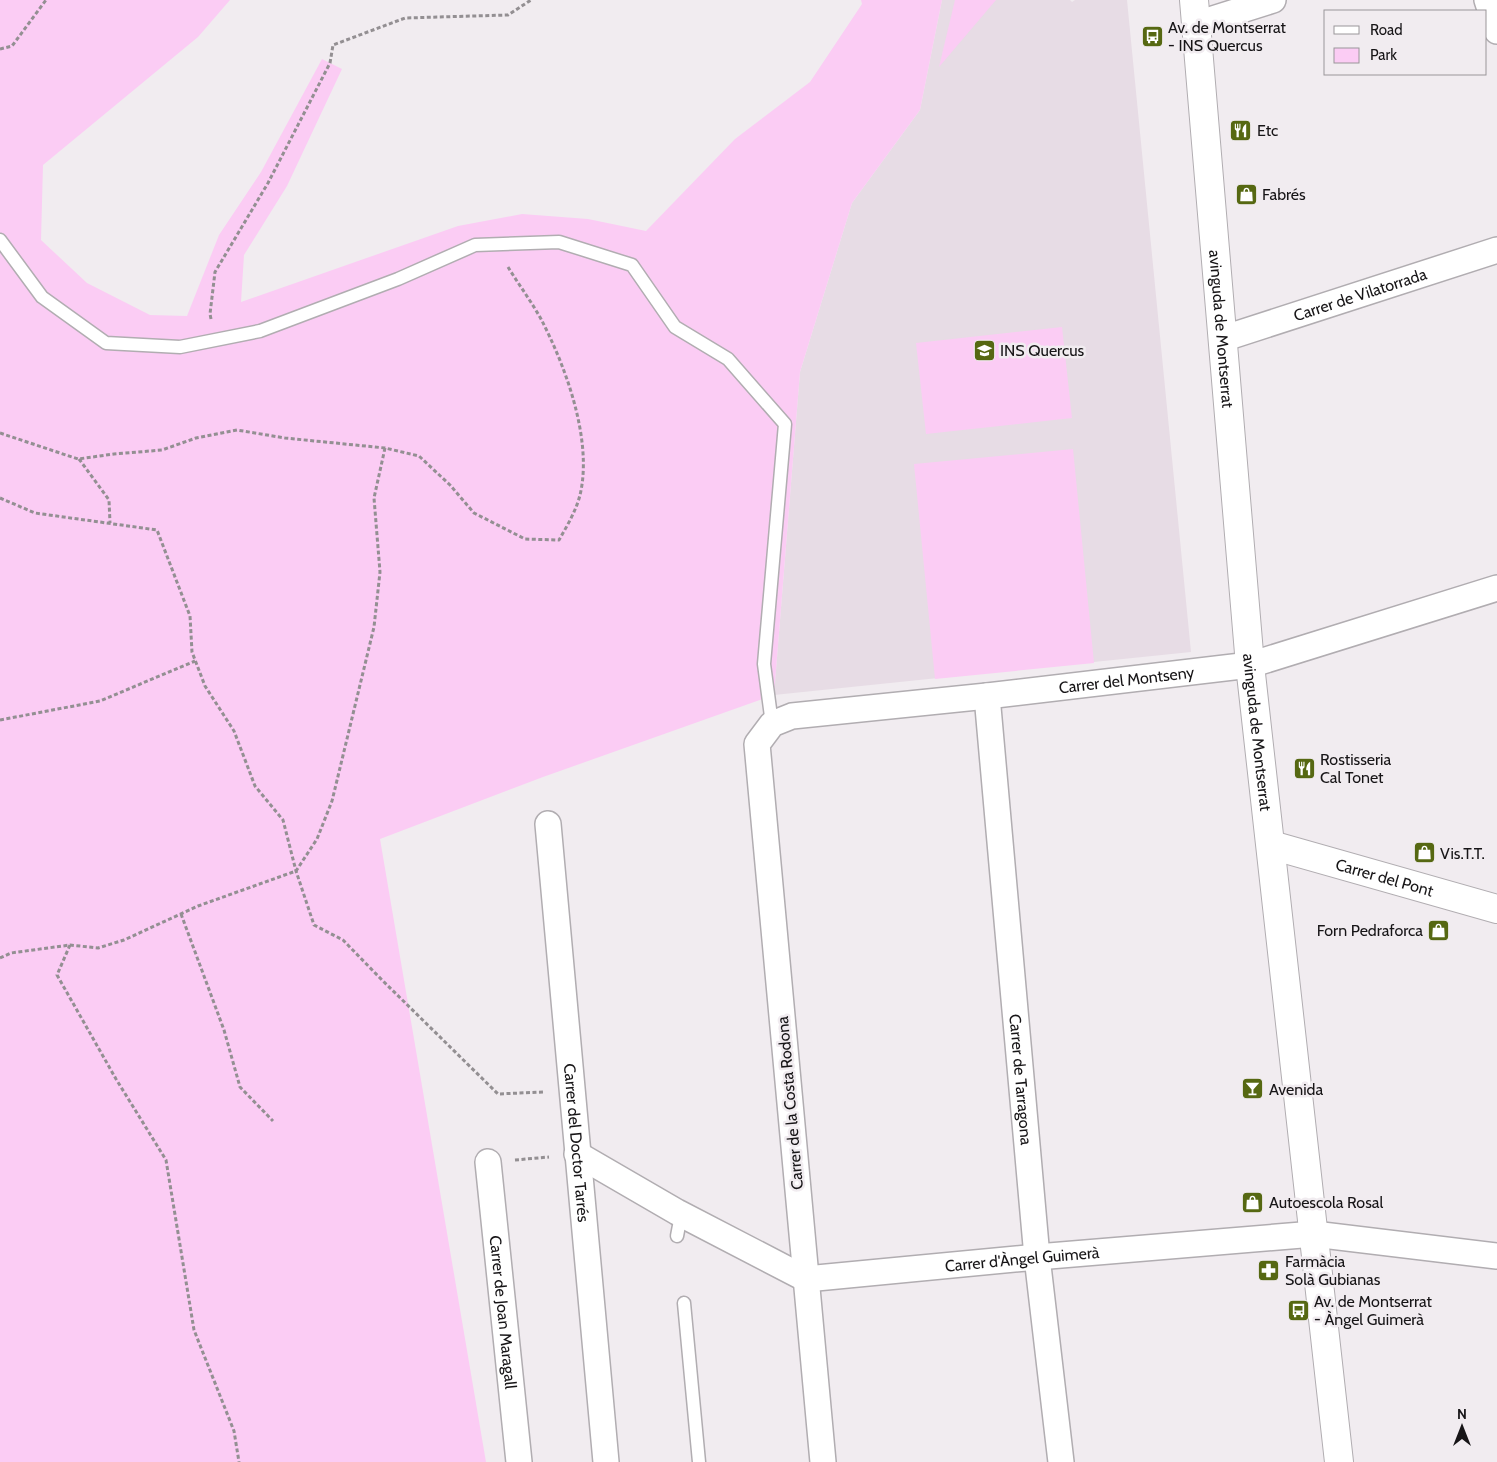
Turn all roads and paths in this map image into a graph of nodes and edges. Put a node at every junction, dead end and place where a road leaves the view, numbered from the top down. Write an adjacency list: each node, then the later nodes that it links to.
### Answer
1 (46, 0): 7 (path)
2 (531, 0): 12 (path)
3 (1273, 0): 5 (street)
4 (1487, 0): 6 (street)
5 (1196, 12): 11 (street, avinguda de Montserrat)
6 (1497, 31)
7 (0, 49)
8 (0, 240): 12 (lane)
9 (493, 244): 12 (lane); 14 (path); 23 (lane)
10 (1497, 250): 11 (street, Carrer de Vilatorrada)
11 (1222, 338): 20 (street, avinguda de Montserrat)
12 (215, 340)
13 (0, 433): 15 (path)
14 (385, 448): 15 (path); 26 (path)
15 (78, 459): 17 (path)
16 (0, 498): 17 (path)
17 (110, 523): 19 (path)
18 (1497, 588): 20 (street, Carrer del Montseny)
19 (195, 661): 22 (path); 26 (path)
20 (1250, 665): 21 (street, Carrer del Montseny); 25 (street, avinguda de Montserrat)
21 (987, 696): 23 (street, Carrer del Montseny); 37 (street, Carrer de Tarragona)
22 (0, 720)
23 (772, 724): 38 (street, Carrer de la Costa Rodona)
24 (548, 824): 31 (street, Carrer del Doctor Tarrés)
25 (1271, 845): 27 (street, Carrer del Pont); 35 (street, avinguda de Montserrat)
26 (296, 870): 28 (path); 31 (path)
27 (1497, 909)
28 (181, 914): 29 (path); 32 (path)
29 (70, 945): 30 (path); 40 (path)
30 (0, 958)
31 (571, 1092): 33 (street, Carrer del Doctor Tarrés)
32 (273, 1121)
33 (577, 1154): 34 (path); 38 (street); 42 (street, Carrer del Doctor Tarrés)
34 (488, 1162): 41 (street, Carrer de Joan Maragall)
35 (1314, 1234): 36 (street, Carrer d'Àngel Guimerà); 37 (street, Carrer d'Àngel Guimerà); 46 (street, avinguda de Montserrat)
36 (1497, 1256)
37 (1037, 1257): 38 (street, Carrer d'Àngel Guimerà); 45 (street, Carrer de Tarragona)
38 (806, 1279): 44 (street, Carrer de la Costa Rodona)
39 (684, 1303): 43 (lane)
40 (240, 1462)
41 (519, 1462)
42 (606, 1462)
43 (698, 1462)
44 (823, 1462)
45 (1061, 1462)
46 (1339, 1462)

